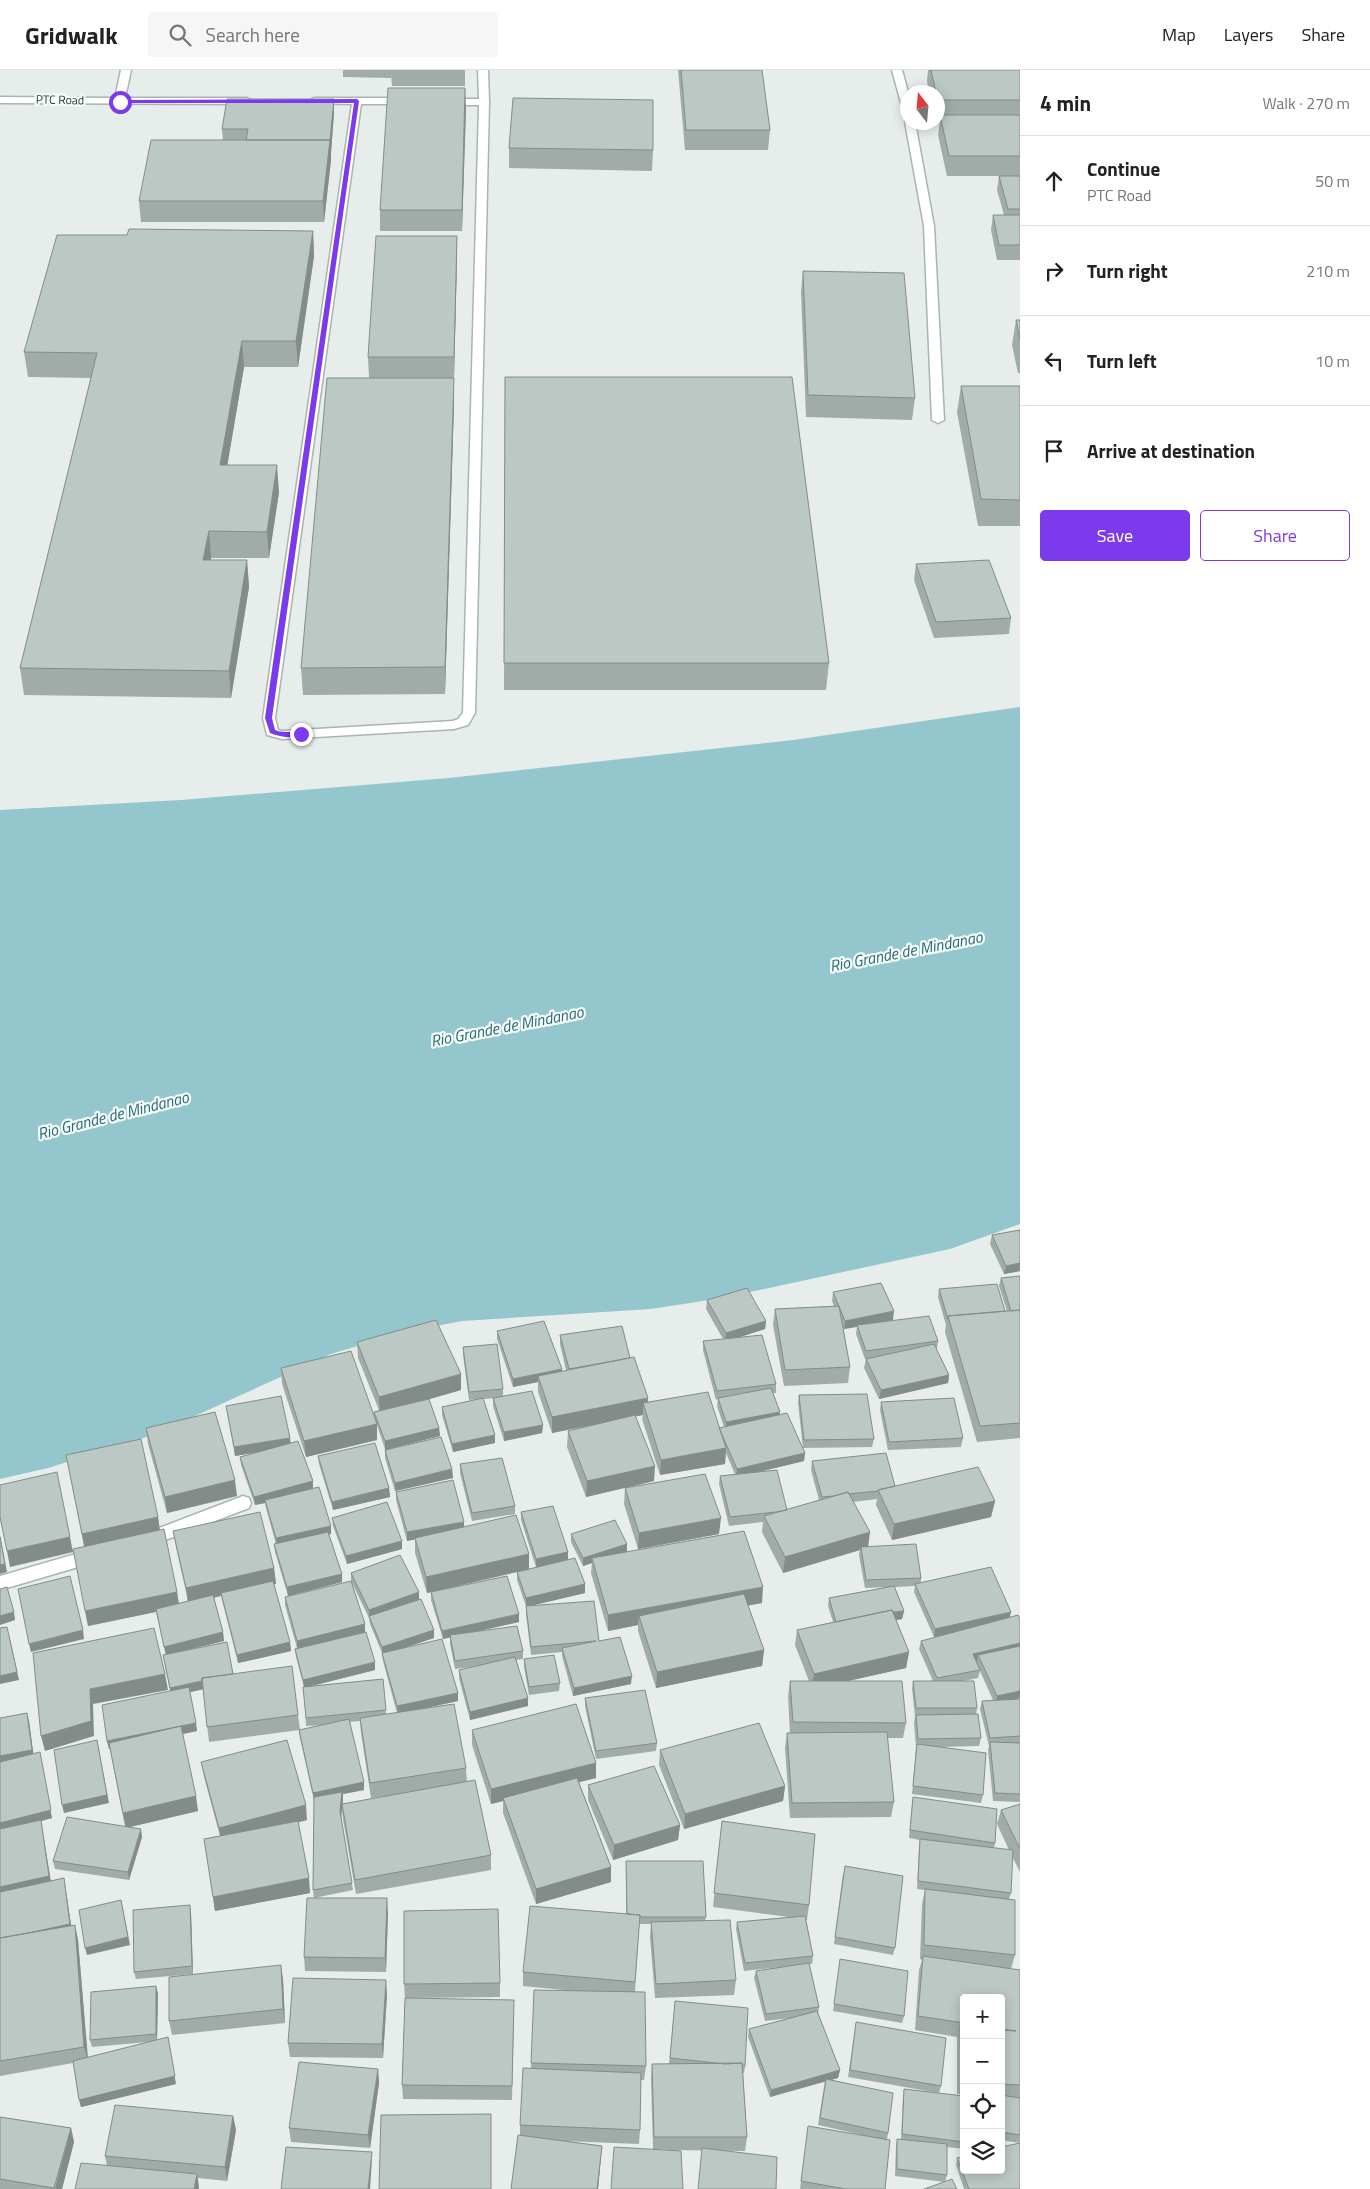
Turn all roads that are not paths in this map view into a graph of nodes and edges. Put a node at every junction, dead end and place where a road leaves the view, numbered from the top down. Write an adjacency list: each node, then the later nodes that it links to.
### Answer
1 (126, 70): 10 (street)
2 (483, 70): 12 (street)
3 (898, 70): 4 (street)
4 (902, 85)
5 (0, 100): 10 (street, PTC Road)
6 (258, 101): 10 (street, PTC Road)
7 (307, 101): 8 (street)
8 (357, 101): 9 (street); 12 (street)
9 (416, 101)
10 (120, 102)
11 (435, 102): 12 (street)
12 (484, 102)
13 (911, 130): 14 (street)
14 (938, 420)
15 (243, 1503): 16 (street)
16 (133, 1544)
17 (114, 1550): 18 (street)
18 (0, 1583)

